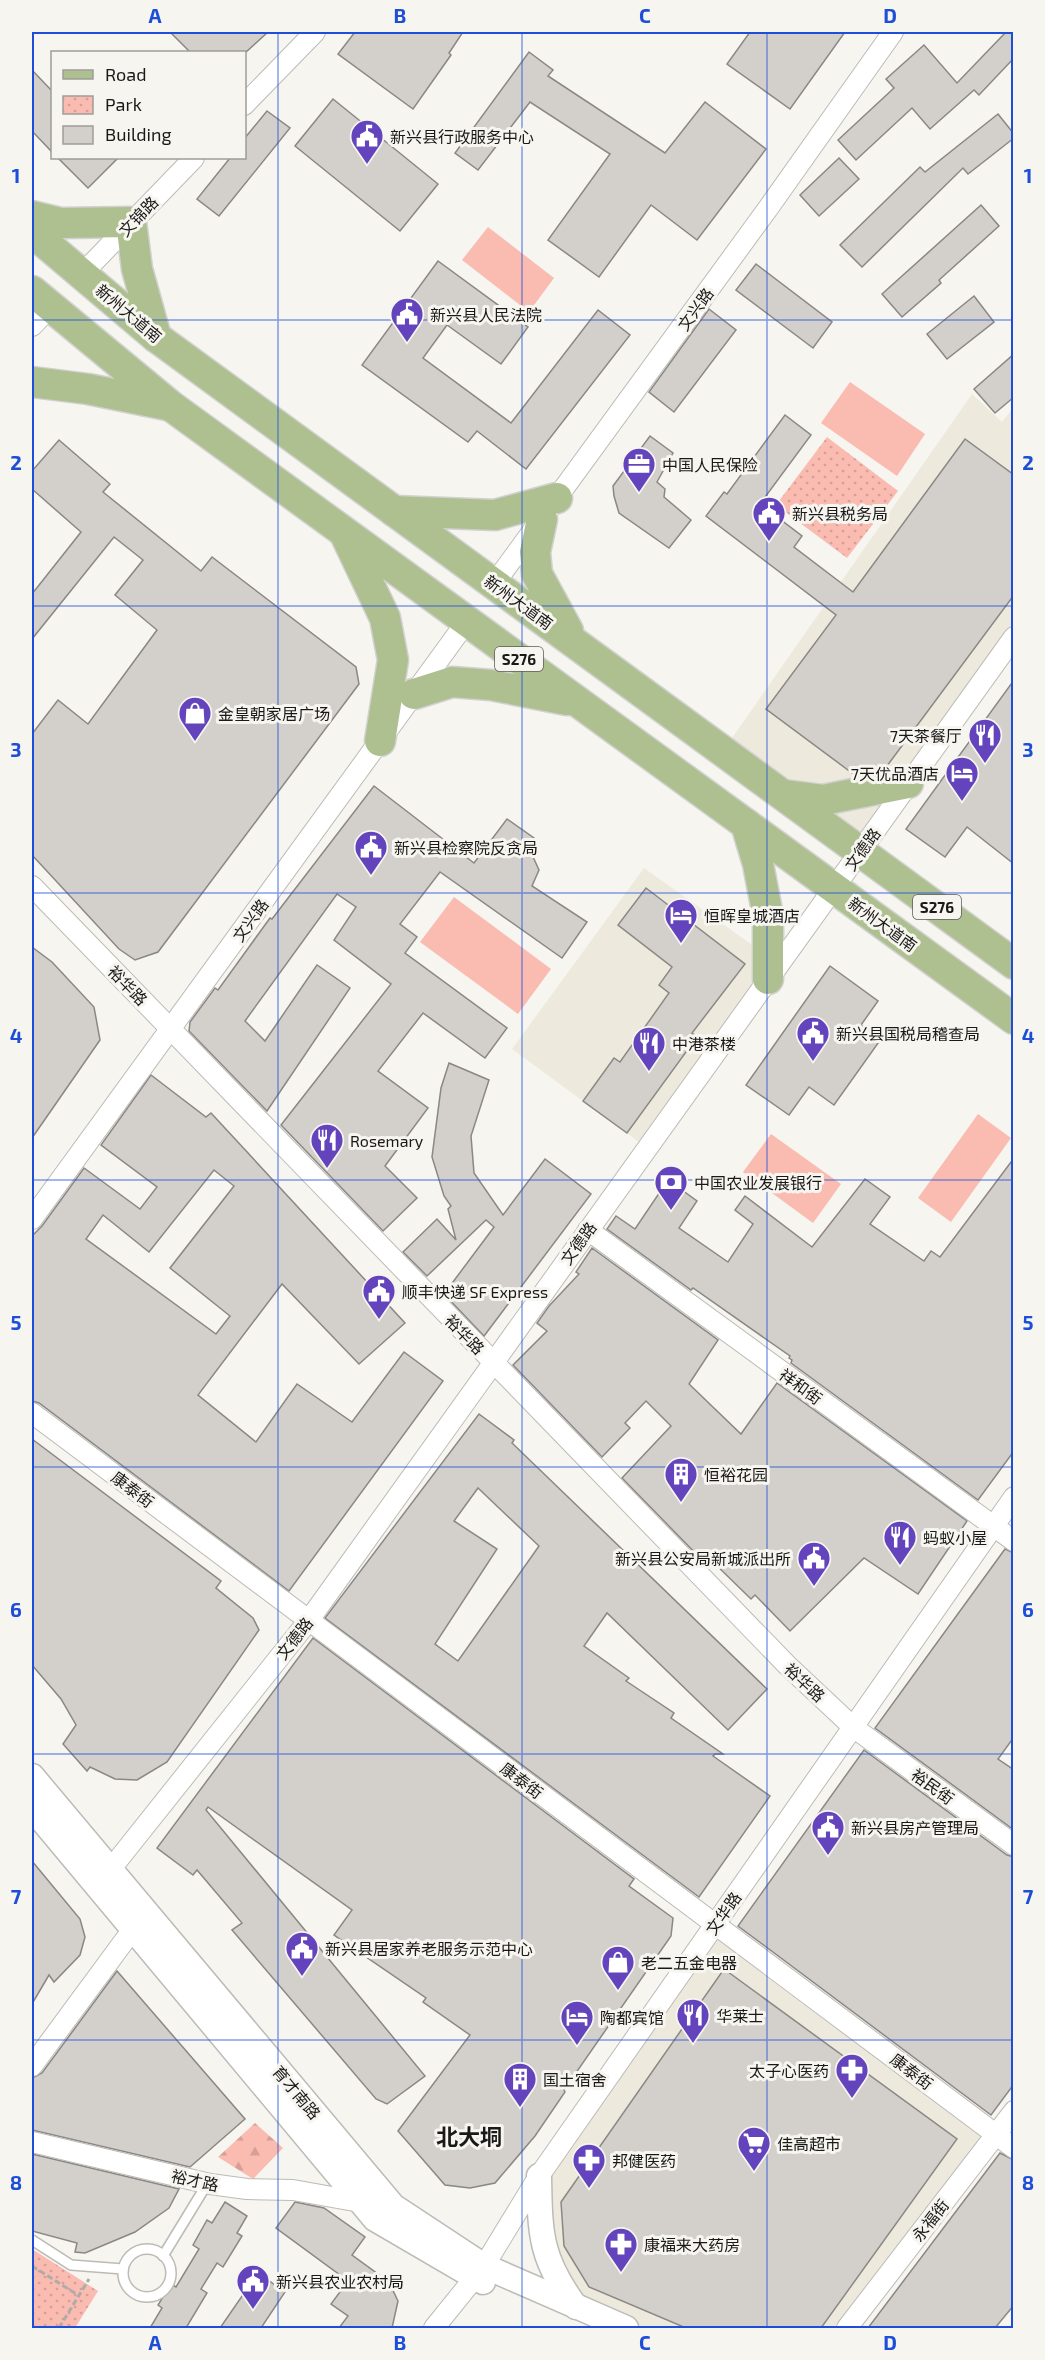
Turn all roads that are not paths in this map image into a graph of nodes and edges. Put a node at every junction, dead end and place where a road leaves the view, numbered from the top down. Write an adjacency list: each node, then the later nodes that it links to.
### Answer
1 (315, 32): 3 (street)
2 (893, 32): 13 (street, 文兴路)
3 (246, 103)
4 (193, 159): 6 (street, 文锦路)
5 (32, 216): 6 (main road)
6 (131, 222): 8 (street, 文锦路); 10 (main road)
7 (32, 232): 8 (main road, 新州大道南 / S276)
8 (82, 274): 10 (main road, 新州大道南 / S276)
9 (38, 308): 12 (main road, 新州大道南 / S276)
10 (156, 337): 14 (main road, 新州大道南 / S276)
11 (32, 381): 12 (main road)
12 (171, 406): 15 (main road, 新州大道南 / S276)
13 (550, 508): 14 (main road); 16 (street, 文兴路); 19 (main road)
14 (394, 511): 16 (main road, 新州大道南 / S276)
15 (344, 532): 17 (main road, 新州大道南 / S276); 22 (main road)
16 (494, 584): 19 (main road, 新州大道南 / S276)
17 (467, 621): 20 (street, 文兴路); 21 (main road, 新州大道南 / S276)
18 (1014, 637): 23 (street, 文德路)
19 (576, 644): 24 (main road, 新州大道南 / S276)
20 (414, 694): 21 (main road); 22 (street, 文兴路)
21 (580, 703): 25 (main road, 新州大道南 / S276)
22 (380, 741): 32 (street, 文兴路)
23 (908, 783): 24 (main road); 26 (street, 文德路)
24 (783, 795): 26 (main road, 新州大道南 / S276)
25 (746, 824): 28 (main road, 新州大道南 / S276); 30 (main road)
26 (860, 851): 28 (street, 文德路); 29 (main road, 新州大道南 / S276)
27 (32, 886): 32 (street, 裕华路)
28 (834, 888): 30 (street, 文德路); 31 (main road, 新州大道南 / S276)
29 (1014, 964)
30 (768, 979): 34 (street, 文德路)
31 (1014, 1019)
32 (170, 1029): 33 (street, 文兴路); 35 (street, 裕华路)
33 (32, 1219)
34 (588, 1230): 35 (street, 文德路); 38 (street, 祥和街)
35 (493, 1363): 40 (street, 文德路); 41 (street, 裕华路)
36 (32, 1413): 40 (street, 康泰街)
37 (1014, 1497): 38 (street, 文华路)
38 (993, 1527): 39 (street, 祥和街); 41 (street, 文华路)
39 (1014, 1541)
40 (309, 1620): 45 (street, 文德路); 46 (street, 康泰街)
41 (853, 1727): 44 (street, 裕民街); 46 (street, 文华路)
42 (32, 1776): 45 (street, 育才南路)
43 (32, 1808): 47 (street, 育才南路)
44 (1014, 1845)
45 (110, 1870): 59 (street, 育才南路)
46 (715, 1924): 50 (street, 康泰街); 53 (street, 文华路)
47 (133, 1929): 48 (street); 55 (street, 育才南路)
48 (32, 2066)
49 (1014, 2111): 50 (street, 永福街)
50 (996, 2134): 52 (street, 康泰街); 64 (street, 永福街)
51 (32, 2142): 54 (street, 裕才路)
52 (1014, 2148)
53 (539, 2176): 59 (street, 文华路); 60 (street)
54 (207, 2184): 55 (street, 裕才路); 57 (lane)
55 (360, 2202): 59 (street, 育才南路)
56 (32, 2240): 58 (lane)
57 (163, 2256): 58 (lane); 58 (lane)
58 (123, 2269)
59 (479, 2272): 60 (street, 育才南路); 61 (street, 文华路); 62 (street, 育才南路)
60 (578, 2309): 63 (street, 育才南路)
61 (434, 2328)
62 (592, 2328)
63 (626, 2328)
64 (847, 2328)

